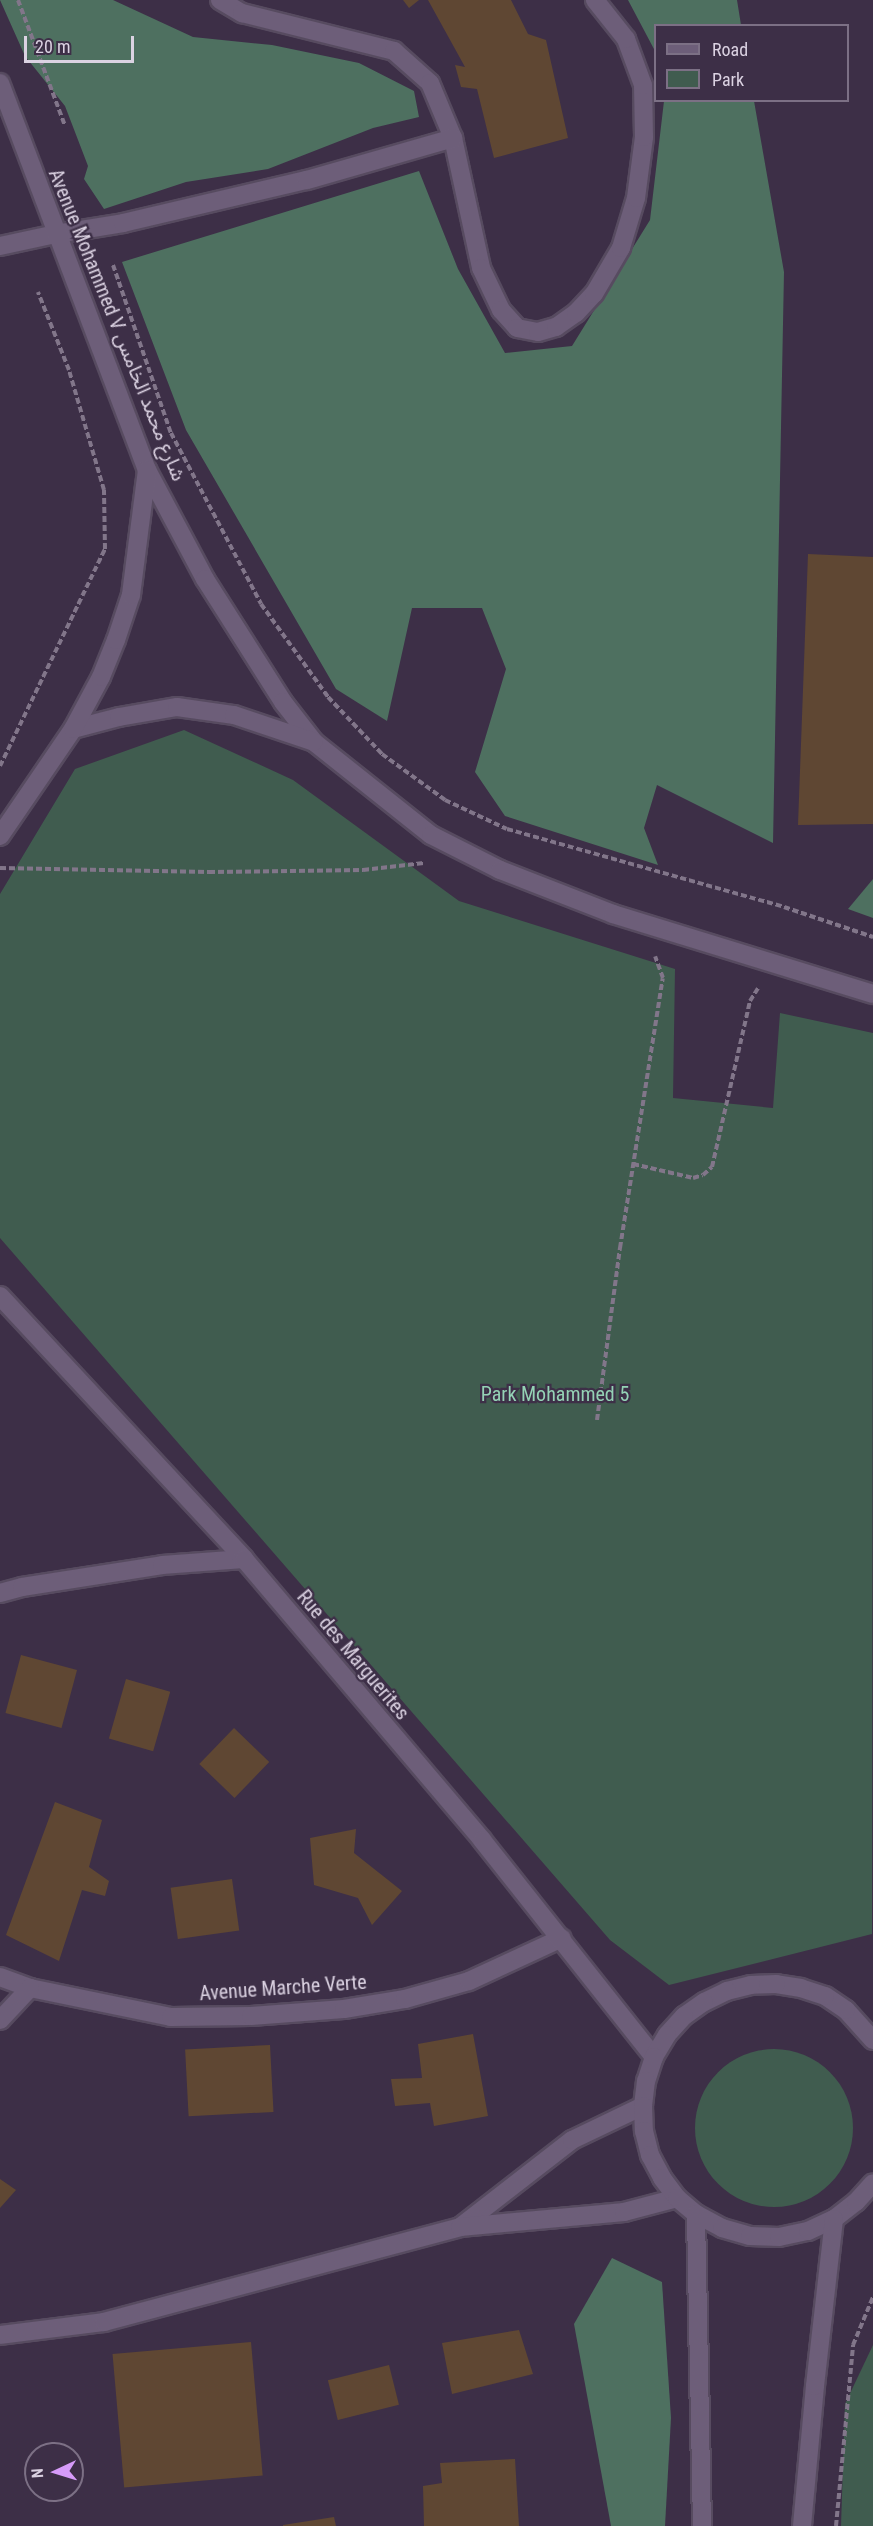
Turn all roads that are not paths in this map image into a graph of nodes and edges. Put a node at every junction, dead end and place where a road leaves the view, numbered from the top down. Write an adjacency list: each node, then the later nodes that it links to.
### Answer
1 (220, 0): 4 (main road)
2 (596, 0): 4 (main road)
3 (0, 83): 5 (main road, Avenue Mohammed V شارع محمد الخامس)
4 (453, 138): 5 (main road)
5 (56, 234): 6 (main road); 7 (main road, Avenue Mohammed V شارع محمد الخامس)
6 (0, 246)
7 (147, 470): 8 (main road); 9 (main road, Avenue Mohammed V شارع محمد الخامس)
8 (73, 729): 9 (main road); 10 (main road)
9 (314, 741): 11 (main road)
10 (0, 836)
11 (873, 994)
12 (0, 1296): 13 (main road, Rue des Marguerites)
13 (244, 1559): 14 (main road); 15 (main road, Rue des Marguerites)
14 (0, 1593)
15 (562, 1938): 17 (main road, Avenue Marche Verte); 20 (main road, Rue des Marguerites)
16 (0, 1977): 17 (main road, Avenue Marche Verte)
17 (30, 1988): 18 (main road)
18 (0, 2019)
19 (870, 2027): 20 (main road)
20 (654, 2057): 21 (main road)
21 (643, 2106): 23 (main road); 26 (main road)
22 (873, 2183): 25 (main road)
23 (677, 2198): 24 (main road); 26 (main road)
24 (696, 2214): 25 (main road); 28 (main road)
25 (834, 2219): 29 (main road)
26 (459, 2227): 27 (main road)
27 (0, 2336)
28 (702, 2526)
29 (802, 2526)

